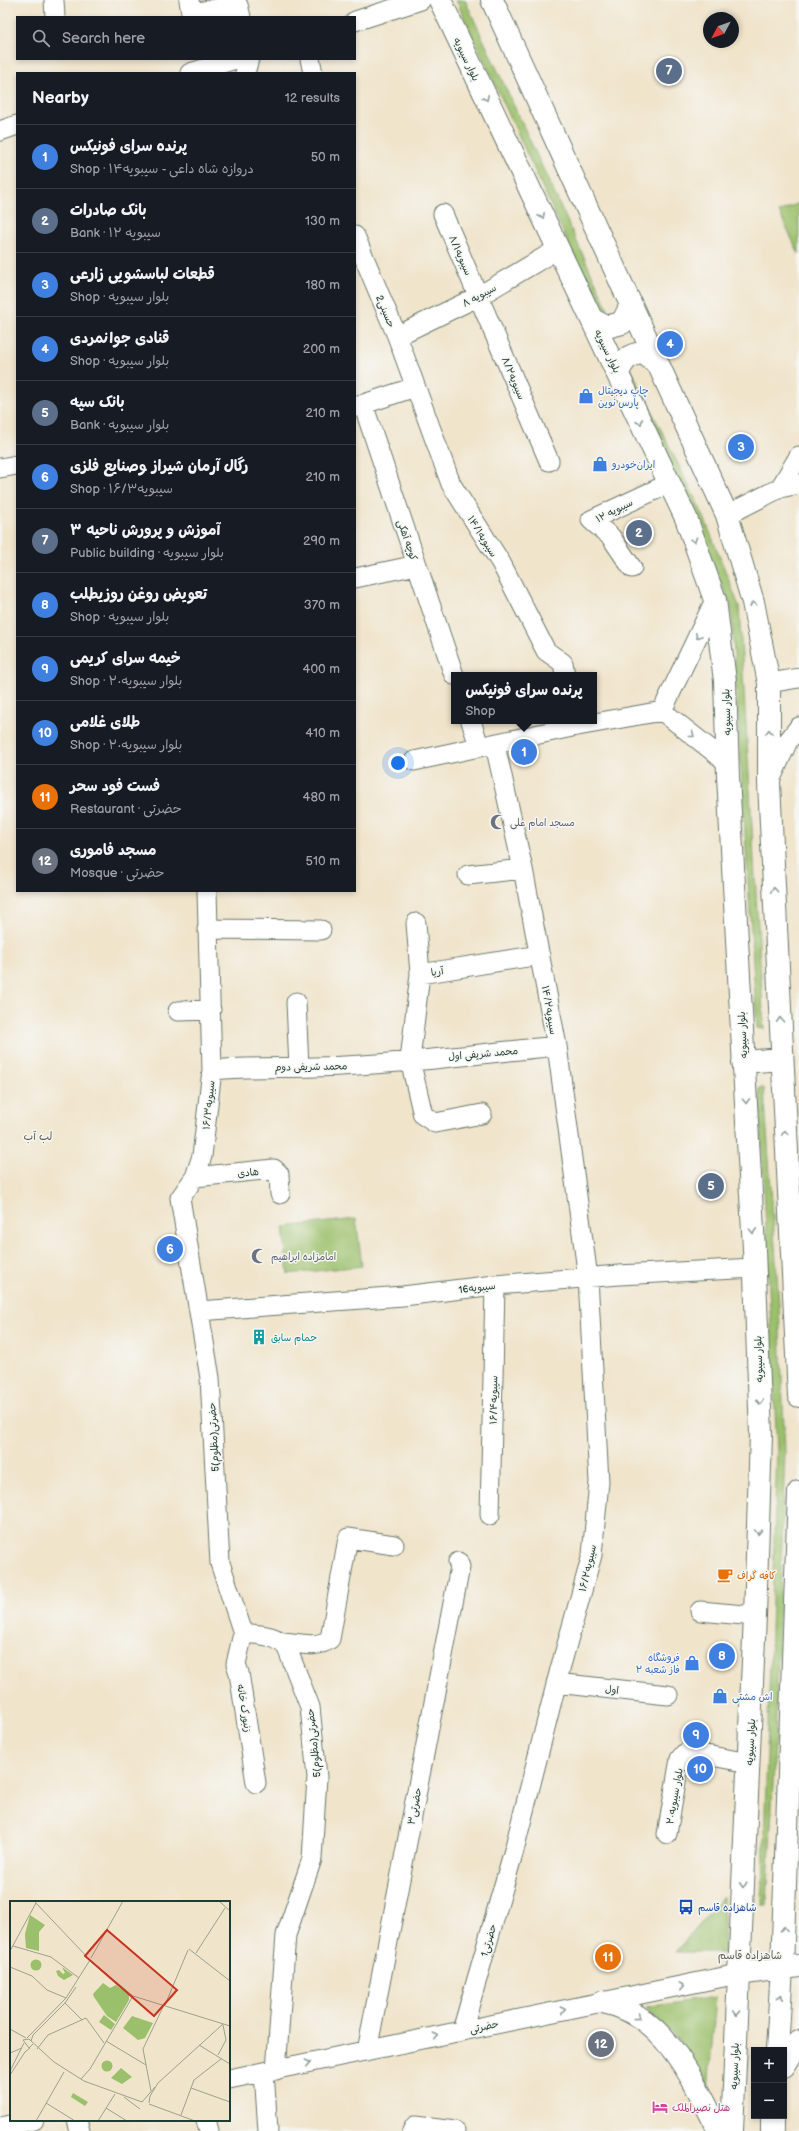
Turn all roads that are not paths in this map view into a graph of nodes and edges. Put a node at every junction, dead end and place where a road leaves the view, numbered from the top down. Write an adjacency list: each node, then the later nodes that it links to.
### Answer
1 (54, 0): 6 (street)
2 (189, 0): 7 (street)
3 (421, 0): 8 (street)
4 (440, 0): 19 (main road, بلوار سیبویه, one-way to 19)
5 (492, 0): 21 (main road)
6 (55, 16)
7 (241, 16)
8 (356, 21)
9 (233, 60): 12 (street)
10 (249, 60): 13 (street)
11 (310, 60): 14 (street)
12 (193, 72)
13 (245, 72)
14 (313, 72)
15 (16, 126): 16 (street)
16 (0, 131)
17 (443, 214): 20 (street, سیبویه۸/۱)
18 (356, 238): 23 (street, حسینی2)
19 (558, 249): 20 (street, سیبویه ۸); 22 (main road, بلوار سیبویه)
20 (480, 296): 23 (street, سیبویه ۸); 29 (street, سیبویه۸/۲)
21 (631, 305): 22 (main road); 24 (main road)
22 (593, 320): 25 (main road, بلوار سیبویه)
23 (396, 336): 26 (street, حسینی2)
24 (657, 364): 25 (main road); 35 (main road)
25 (618, 373): 32 (main road, بلوار سیبویه, one-way to 32)
26 (415, 387): 27 (street); 41 (street, سیبویه۱۴/۱)
27 (359, 406): 36 (street, کوچه آهکی)
28 (799, 456): 34 (street)
29 (549, 461)
30 (16, 465): 31 (street)
31 (0, 468)
32 (670, 483): 37 (street, سیبویه ۱۲); 39 (main road, بلوار سیبویه, one-way to 39)
33 (799, 484): 34 (street)
34 (780, 488): 35 (street)
35 (727, 515): 43 (main road, one-way to 35)
36 (417, 565): 38 (street); 40 (street, کوچه آهکی)
37 (632, 568)
38 (356, 578)
39 (715, 600): 44 (street, one-way to 44); 51 (main road, بلوار سیبویه)
40 (453, 672)
41 (564, 672)
42 (799, 678): 43 (street)
43 (769, 683): 52 (main road, one-way to 43)
44 (662, 711): 45 (street); 51 (street, one-way to 51)
45 (597, 720)
46 (473, 724): 49 (street)
47 (572, 724): 49 (street)
48 (799, 727): 52 (street)
49 (487, 745): 50 (street); 53 (street, سیبویه۱۴/۲)
50 (414, 761)
51 (728, 764): 67 (main road, بلوار سیبویه)
52 (769, 783): 65 (main road, one-way to 52)
53 (523, 869): 54 (street); 59 (street, سیبویه۱۴/۲)
54 (468, 874)
55 (207, 892): 57 (street, سیبویه۱۶/۳)
56 (416, 923): 60 (street)
57 (207, 929): 58 (street); 62 (street, سیبویه۱۶/۳)
58 (322, 930)
59 (540, 955): 60 (street, آریا); 64 (street, سیبویه۱۴/۲)
60 (420, 974): 66 (street, آریا)
61 (296, 1002): 68 (street)
62 (211, 1010): 63 (street); 69 (street, سیبویه۱۶/۳)
63 (178, 1011)
64 (557, 1046): 66 (street, محمد شریفی اول); 75 (street, سیبویه۱۴/۲)
65 (782, 1059): 67 (main road); 71 (main road, one-way to 65)
66 (410, 1060): 68 (street, محمد شریفی دوم); 70 (street, آریا)
67 (743, 1062): 74 (main road, بلوار سیبویه, one-way to 74)
68 (299, 1067): 69 (street, محمد شریفی دوم)
69 (212, 1070): 72 (street, سیبویه۱۶/۳)
70 (482, 1114)
71 (793, 1155): 78 (main road)
72 (195, 1177): 73 (street, هادی); 77 (street, سیبویه۱۶/۳)
73 (280, 1194)
74 (754, 1268): 75 (street, سیبویه16); 84 (main road, بلوار سیبویه, one-way to 84)
75 (588, 1278): 76 (street, سیبویه16); 87 (street, سیبویه۱۶/۲)
76 (495, 1285): 77 (street, سیبویه16); 80 (street, سیبویه۱۶/۴)
77 (199, 1310): 85 (street, 5حضرتی(مظلوم))
78 (799, 1396)
79 (799, 1492): 92 (main road)
80 (490, 1515)
81 (394, 1545): 86 (street)
82 (458, 1562): 101 (street, حضرتی۳)
83 (700, 1611): 84 (street)
84 (755, 1616): 89 (main road, بلوار سیبویه)
85 (243, 1633): 86 (street); 90 (street, زنبورک خانه)
86 (283, 1642): 103 (street, 5حضرتی(مظلوم))
87 (556, 1683): 88 (street, اول); 93 (street, سیبویه۱۶/۲)
88 (668, 1694)
89 (749, 1764): 91 (street, بلوار سیبویه۲۰); 96 (main road, بلوار سیبویه, one-way to 96)
90 (256, 1783)
91 (667, 1834)
92 (787, 1848): 94 (main road); 95 (main road, one-way to 92)
93 (514, 1850): 98 (street, 1حضرتی)
94 (799, 1874)
95 (791, 1967): 96 (main road); 100 (main road, one-way to 95)
96 (738, 1974): 97 (street, حضرتی, one-way to 96); 116 (main road, بلوار سیبویه, one-way to 116)
97 (602, 2002): 98 (street, حضرتی, one-way to 97); 115 (main road, one-way to 115)
98 (462, 2031): 101 (street, حضرتی, one-way to 98)
99 (799, 2042): 102 (main road)
100 (778, 2047)
101 (367, 2051): 103 (street, حضرتی, one-way to 101)
102 (787, 2061)
103 (270, 2071): 104 (street, حضرتی); 113 (street, 5حضرتی(مظلوم))
104 (230, 2079)
105 (772, 2119): 117 (main road)
106 (29, 2121): 109 (street)
107 (77, 2121): 111 (street)
108 (206, 2121): 112 (street)
109 (0, 2127)
110 (455, 2130): 114 (street)
111 (80, 2131)
112 (209, 2131)
113 (268, 2131)
114 (412, 2131)
115 (719, 2131)
116 (732, 2131)
117 (772, 2131)

